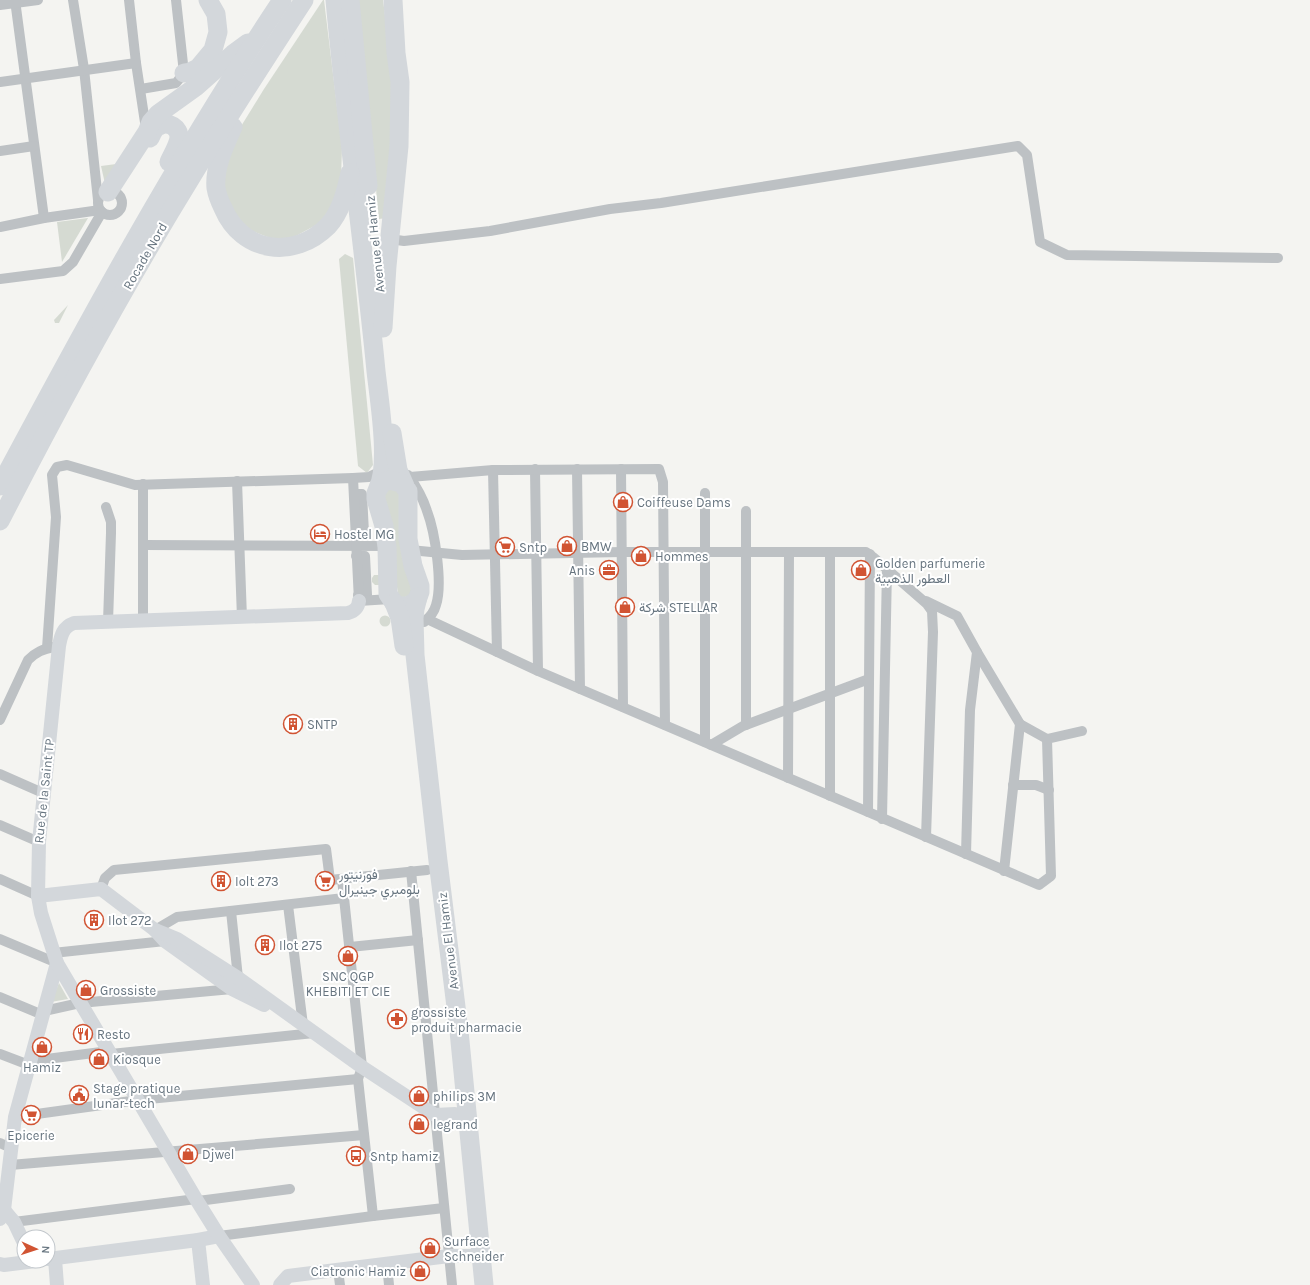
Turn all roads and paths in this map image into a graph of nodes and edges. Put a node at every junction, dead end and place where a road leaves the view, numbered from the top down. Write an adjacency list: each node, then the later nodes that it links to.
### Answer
1 (38, 0): 9 (street)
2 (73, 0): 14 (street)
3 (129, 0): 13 (street)
4 (176, 0): 15 (street)
5 (208, 0): 15 (highway)
6 (282, 0): 12 (highway, Rocade Nord)
7 (304, 0): 16 (highway, Rocade Nord)
8 (393, 0): 28 (highway)
9 (15, 2): 11 (street); 17 (street)
10 (340, 2): 23 (highway); 31 (highway, Avenue el Hamiz)
11 (0, 5)
12 (257, 37): 20 (highway); 25 (highway, Rocade Nord)
13 (136, 63): 14 (street); 19 (street)
14 (84, 69): 17 (street); 24 (street)
15 (184, 73): 19 (street)
16 (254, 75): 23 (highway); 45 (highway, Rocade Nord)
17 (25, 79): 18 (street); 21 (street)
18 (0, 82)
19 (140, 89): 20 (street)
20 (147, 132): 24 (highway)
21 (34, 146): 22 (street); 26 (street)
22 (0, 151)
23 (352, 160): 36 (highway)
24 (106, 203): 25 (highway); 26 (street); 30 (street)
25 (155, 203): 41 (highway, Rocade Nord)
26 (44, 218): 27 (street)
27 (0, 227)
28 (390, 239): 29 (street); 31 (highway)
29 (1278, 258)
30 (0, 279)
31 (383, 328): 36 (highway, Avenue el Hamiz)
32 (577, 469): 33 (street); 35 (street); 58 (street)
33 (621, 469): 51 (street); 52 (street)
34 (493, 470): 35 (street); 39 (street); 61 (street)
35 (535, 470): 59 (street)
36 (386, 473): 37 (street); 39 (street); 39 (highway); 49 (highway)
37 (353, 478): 38 (street); 47 (street)
38 (237, 481): 40 (street); 46 (street)
39 (407, 482): 50 (highway, Avenue El Hamiz); 57 (street)
40 (143, 484): 48 (street); 71 (street)
41 (0, 486)
42 (705, 493): 53 (street)
43 (106, 507): 69 (street)
44 (746, 511): 54 (street)
45 (0, 521)
46 (239, 545): 47 (street); 48 (street); 67 (street)
47 (356, 545): 49 (street); 63 (street)
48 (144, 546): 68 (street)
49 (387, 546): 65 (highway)
50 (410, 550): 57 (street); 64 (highway, Avenue El Hamiz)
51 (622, 552): 52 (street); 58 (street); 78 (street)
52 (663, 552): 53 (street); 83 (street)
53 (705, 552): 54 (street); 86 (street)
54 (746, 552): 55 (street); 81 (street)
55 (789, 552): 56 (street); 79 (street)
56 (830, 552): 60 (street); 77 (street)
57 (436, 553): 61 (street); 70 (street)
58 (578, 553): 59 (street); 76 (street)
59 (537, 554): 61 (street); 74 (street)
60 (870, 554): 62 (street); 75 (street)
61 (495, 555): 72 (street)
62 (887, 569): 66 (street); 94 (street)
63 (359, 598): 65 (street); 67 (street)
64 (418, 598): 65 (highway); 70 (highway, Avenue El Hamiz)
65 (392, 601): 99 (highway)
66 (924, 601): 73 (street); 96 (street)
67 (242, 618): 68 (street)
68 (143, 621): 69 (street)
69 (108, 622): 71 (street, Rue de la Saint TP)
70 (421, 623): 72 (street); 156 (highway, Avenue El Hamiz)
71 (53, 647): 80 (street); 91 (street, Rue de la Saint TP)
72 (497, 652): 74 (street)
73 (977, 652): 82 (street); 98 (street)
74 (538, 671): 76 (street)
75 (869, 679): 77 (street); 93 (street)
76 (580, 689): 78 (street)
77 (830, 693): 79 (street); 92 (street)
78 (623, 707): 83 (street)
79 (788, 709): 81 (street); 88 (street)
80 (0, 720)
81 (746, 724): 86 (street)
82 (1020, 724): 85 (street); 89 (street)
83 (665, 725): 86 (street)
84 (1082, 731): 85 (street)
85 (1047, 739): 90 (street)
86 (708, 744): 88 (street)
87 (0, 774): 91 (street)
88 (788, 778): 92 (street)
89 (1013, 785): 90 (street); 100 (street)
90 (1049, 790): 100 (street)
91 (43, 793): 97 (street, Rue de la Saint TP)
92 (830, 796): 93 (street)
93 (868, 812): 94 (street)
94 (882, 819): 96 (street)
95 (0, 825): 97 (street)
96 (926, 838): 98 (street)
97 (39, 842): 104 (street, Rue de la Saint TP)
98 (966, 854): 100 (street)
99 (419, 871): 102 (street); 110 (street); 124 (highway)
100 (1004, 871)
101 (0, 879): 104 (street)
102 (342, 879): 103 (street); 105 (street)
103 (101, 889): 104 (street); 108 (street)
104 (38, 896): 113 (street, Rue de la Saint TP)
105 (344, 898): 106 (street); 112 (street)
106 (288, 904): 107 (street); 118 (street)
107 (231, 911): 108 (street); 114 (street)
108 (156, 930): 111 (street); 114 (street)
109 (0, 939): 113 (street)
110 (418, 940): 112 (street); 125 (street)
111 (165, 941): 113 (street); 114 (street)
112 (350, 947): 122 (street)
113 (55, 958): 116 (street, Rue de la Saint TP); 117 (street)
114 (235, 983): 116 (street); 118 (street)
115 (0, 997): 117 (street)
116 (80, 1003): 117 (street); 119 (street, Rue de la Saint TP)
117 (44, 1013): 121 (street)
118 (309, 1029): 119 (street); 122 (street)
119 (110, 1052): 121 (street); 123 (street, Rue de la Saint TP)
120 (0, 1054): 121 (street)
121 (30, 1063): 126 (street)
122 (360, 1073): 123 (street); 125 (street); 127 (street)
123 (138, 1100): 126 (street); 129 (street, Rue de la Saint TP)
124 (455, 1114): 125 (street); 141 (highway)
125 (435, 1115): 133 (street)
126 (15, 1117): 128 (street)
127 (364, 1135): 129 (street); 135 (street)
128 (6, 1140): 130 (street)
129 (168, 1152): 130 (street); 132 (street, Rue de la Saint TP)
130 (10, 1165): 134 (street)
131 (290, 1189): 132 (street)
132 (197, 1200): 136 (street); 138 (street, Rue de la Saint TP)
133 (444, 1208): 135 (street); 140 (street)
134 (1, 1213): 136 (street)
135 (373, 1216): 138 (street)
136 (14, 1222): 137 (street)
137 (17, 1229)
138 (219, 1236): 139 (street); 150 (street, Rue de la Saint TP)
139 (198, 1240): 142 (street); 149 (street)
140 (449, 1256): 141 (street); 145 (street); 154 (street)
141 (470, 1256): 155 (highway)
142 (56, 1258)
143 (16, 1263): 144 (street)
144 (0, 1264)
145 (387, 1264): 147 (street); 153 (street)
146 (53, 1269): 148 (street)
147 (338, 1270): 151 (street); 152 (street)
148 (57, 1285)
149 (203, 1285)
150 (253, 1285)
151 (280, 1285)
152 (340, 1285)
153 (389, 1285)
154 (452, 1285)
155 (473, 1285)
156 (484, 1285)

